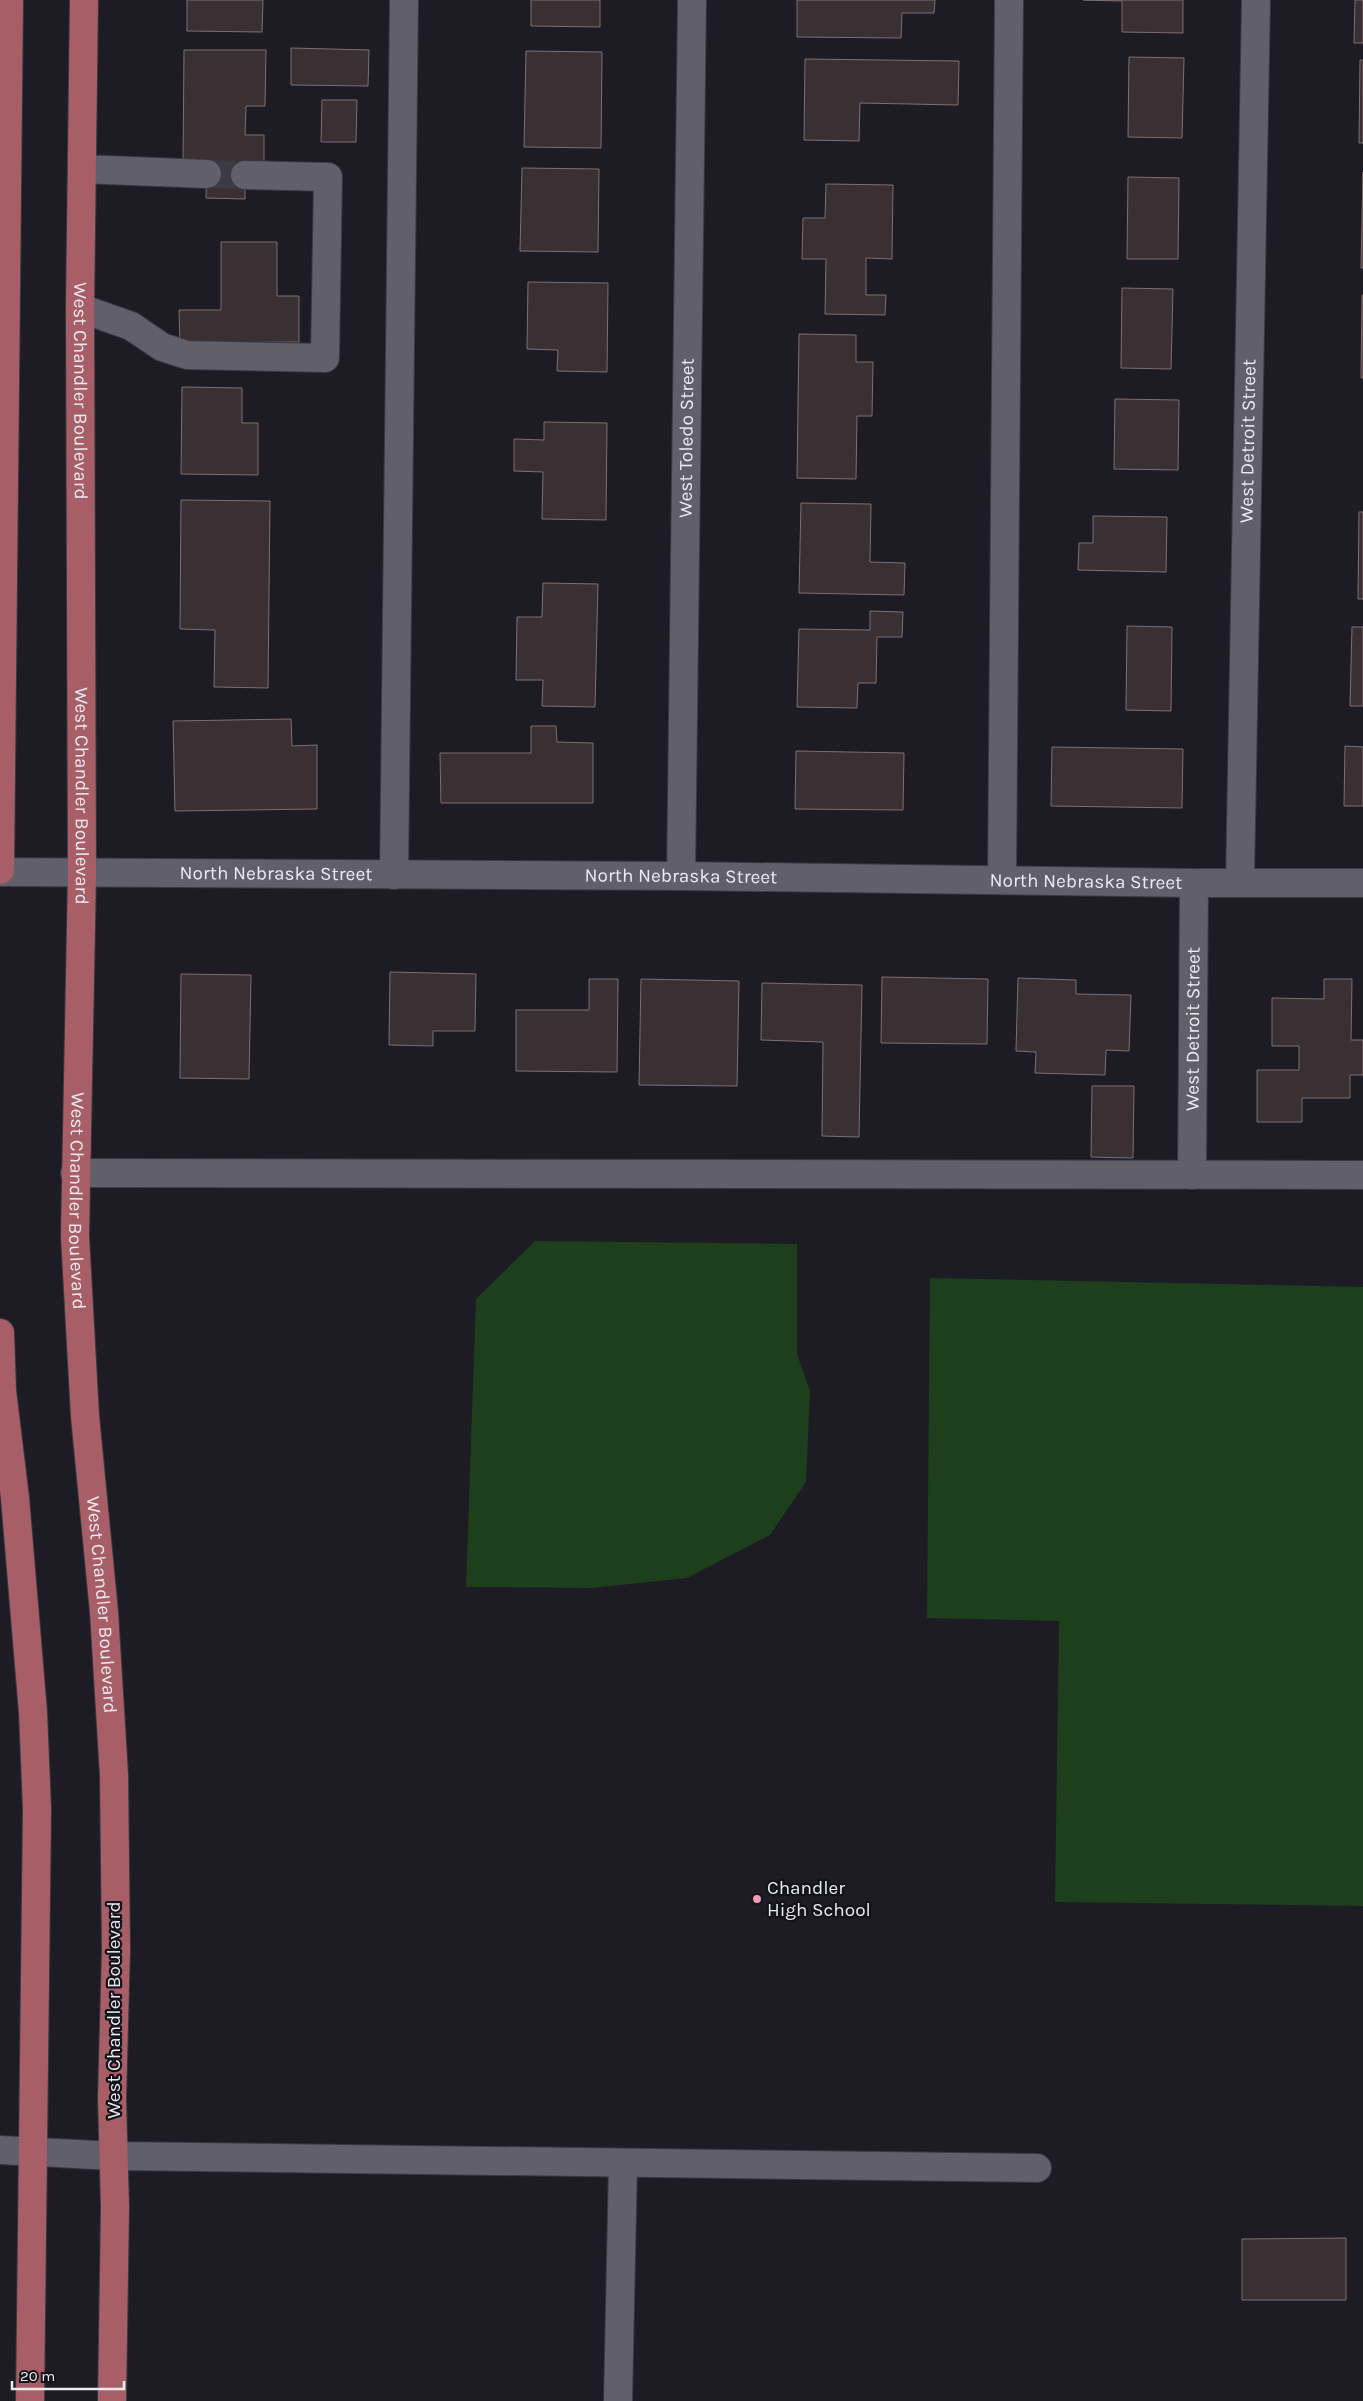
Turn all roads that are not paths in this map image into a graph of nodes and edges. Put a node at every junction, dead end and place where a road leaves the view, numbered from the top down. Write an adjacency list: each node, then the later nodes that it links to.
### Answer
1 (9, 0): 11 (main road)
2 (84, 0): 7 (main road, West Chandler Boulevard)
3 (404, 0): 13 (street)
4 (692, 0): 14 (street, West Toledo Street)
5 (1009, 0): 15 (street)
6 (1256, 0): 16 (street, West Detroit Street)
7 (82, 169): 8 (street); 10 (main road, West Chandler Boulevard)
8 (206, 174)
9 (245, 175): 10 (street)
10 (80, 308): 12 (main road, West Chandler Boulevard)
11 (0, 871): 12 (street, North Nebraska Street)
12 (82, 874): 13 (street, North Nebraska Street); 19 (main road, West Chandler Boulevard)
13 (394, 875): 14 (street, North Nebraska Street)
14 (680, 876): 15 (street, North Nebraska Street)
15 (1002, 879): 17 (street, North Nebraska Street)
16 (1240, 881): 17 (street, North Nebraska Street); 18 (street, North Nebraska Street)
17 (1194, 883): 20 (street, West Detroit Street)
18 (1363, 883)
19 (75, 1173): 20 (street); 26 (main road, West Chandler Boulevard)
20 (1192, 1175): 21 (street)
21 (1363, 1176)
22 (0, 1333): 23 (main road)
23 (7, 1498): 25 (main road)
24 (0, 2150): 25 (street)
25 (31, 2151): 26 (street); 29 (main road)
26 (114, 2156): 27 (street); 30 (main road, West Chandler Boulevard)
27 (623, 2163): 28 (street); 31 (street)
28 (1037, 2168)
29 (30, 2401)
30 (112, 2401)
31 (618, 2401)

